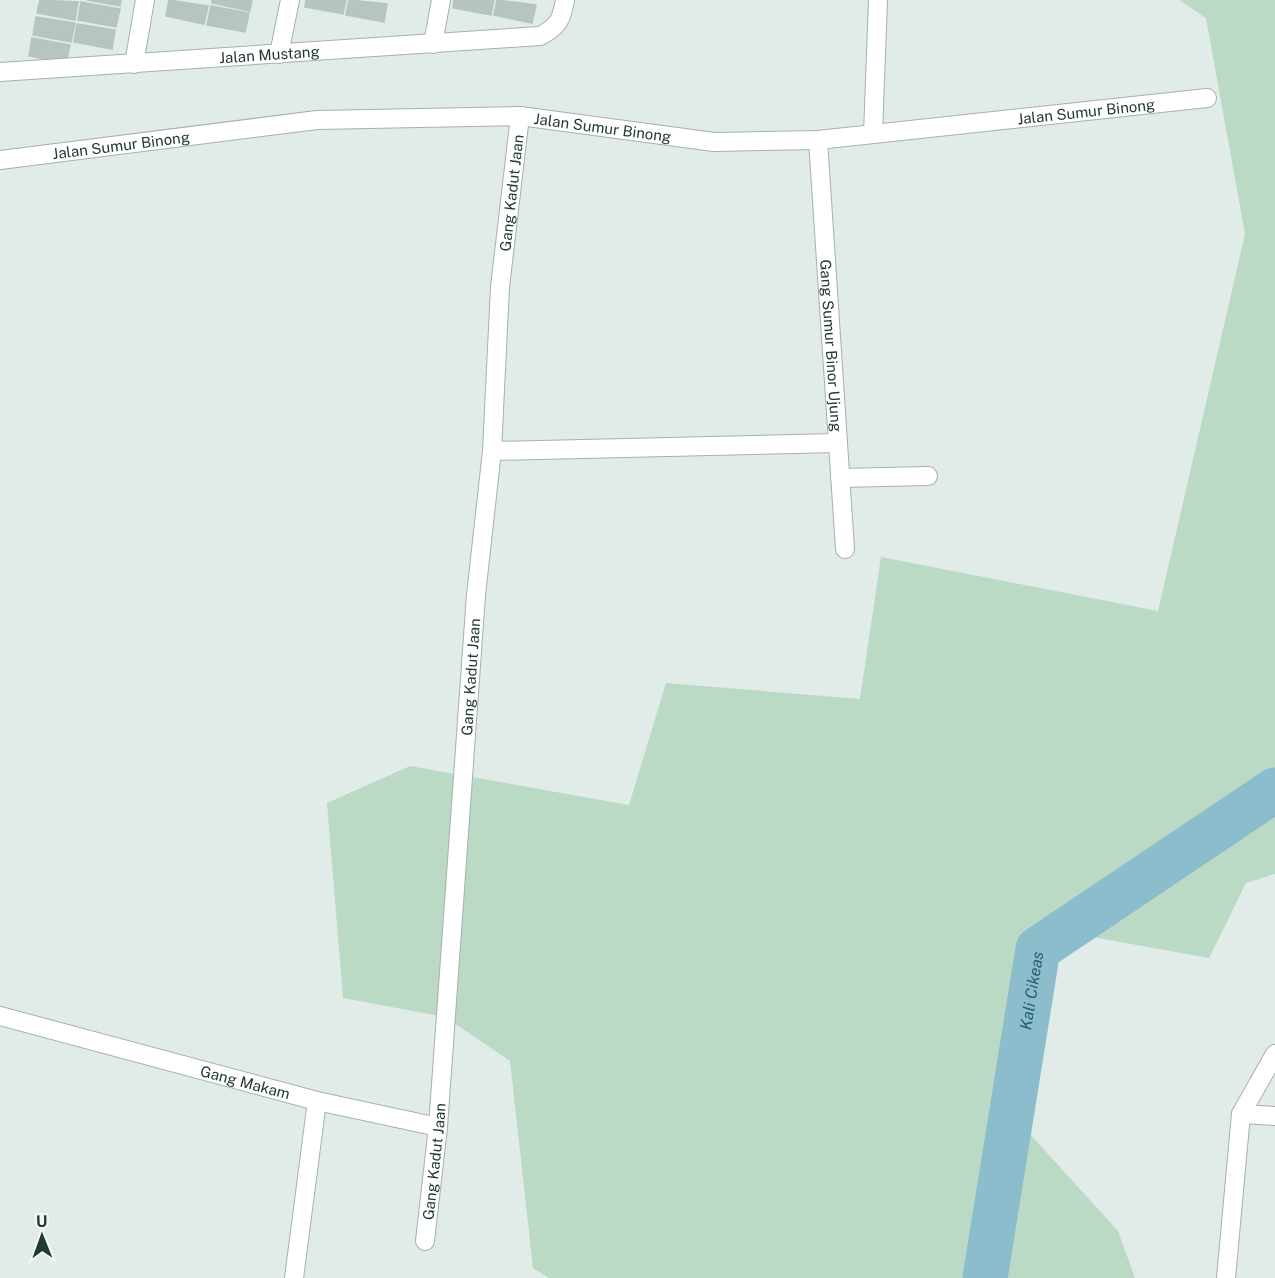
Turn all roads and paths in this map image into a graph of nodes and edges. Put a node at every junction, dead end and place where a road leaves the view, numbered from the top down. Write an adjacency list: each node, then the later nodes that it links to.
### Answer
1 (145, 0): 8 (street)
2 (290, 0): 7 (street)
3 (441, 0): 6 (street)
4 (565, 0): 6 (street, Jalan Mustang)
5 (878, 0): 12 (street)
6 (434, 44): 7 (street, Jalan Mustang)
7 (279, 54): 8 (street, Jalan Mustang)
8 (134, 64): 9 (street, Jalan Mustang)
9 (0, 72)
10 (1207, 98): 12 (street, Jalan Sumur Binong)
11 (520, 116): 13 (street, Jalan Sumur Binong); 14 (street, Jalan Sumur Binong); 16 (street, Gang Kadut Jaan)
12 (873, 134): 13 (street, Jalan Sumur Binong)
13 (819, 140): 15 (street, Gang Sumur Binor Ujung)
14 (0, 160)
15 (837, 443): 16 (street); 18 (street, Gang Sumur Binor Ujung)
16 (492, 451): 25 (street, Gang Kadut Jaan)
17 (928, 476): 18 (street)
18 (840, 478): 19 (street, Gang Sumur Binor Ujung)
19 (844, 549)
20 (0, 1016): 22 (street, Gang Makam)
21 (1275, 1054): 23 (street)
22 (317, 1101): 25 (street, Gang Makam); 27 (street)
23 (1241, 1114): 24 (street); 28 (street)
24 (1275, 1116)
25 (438, 1127): 26 (street, Gang Kadut Jaan)
26 (425, 1240)
27 (294, 1278)
28 (1226, 1278)

